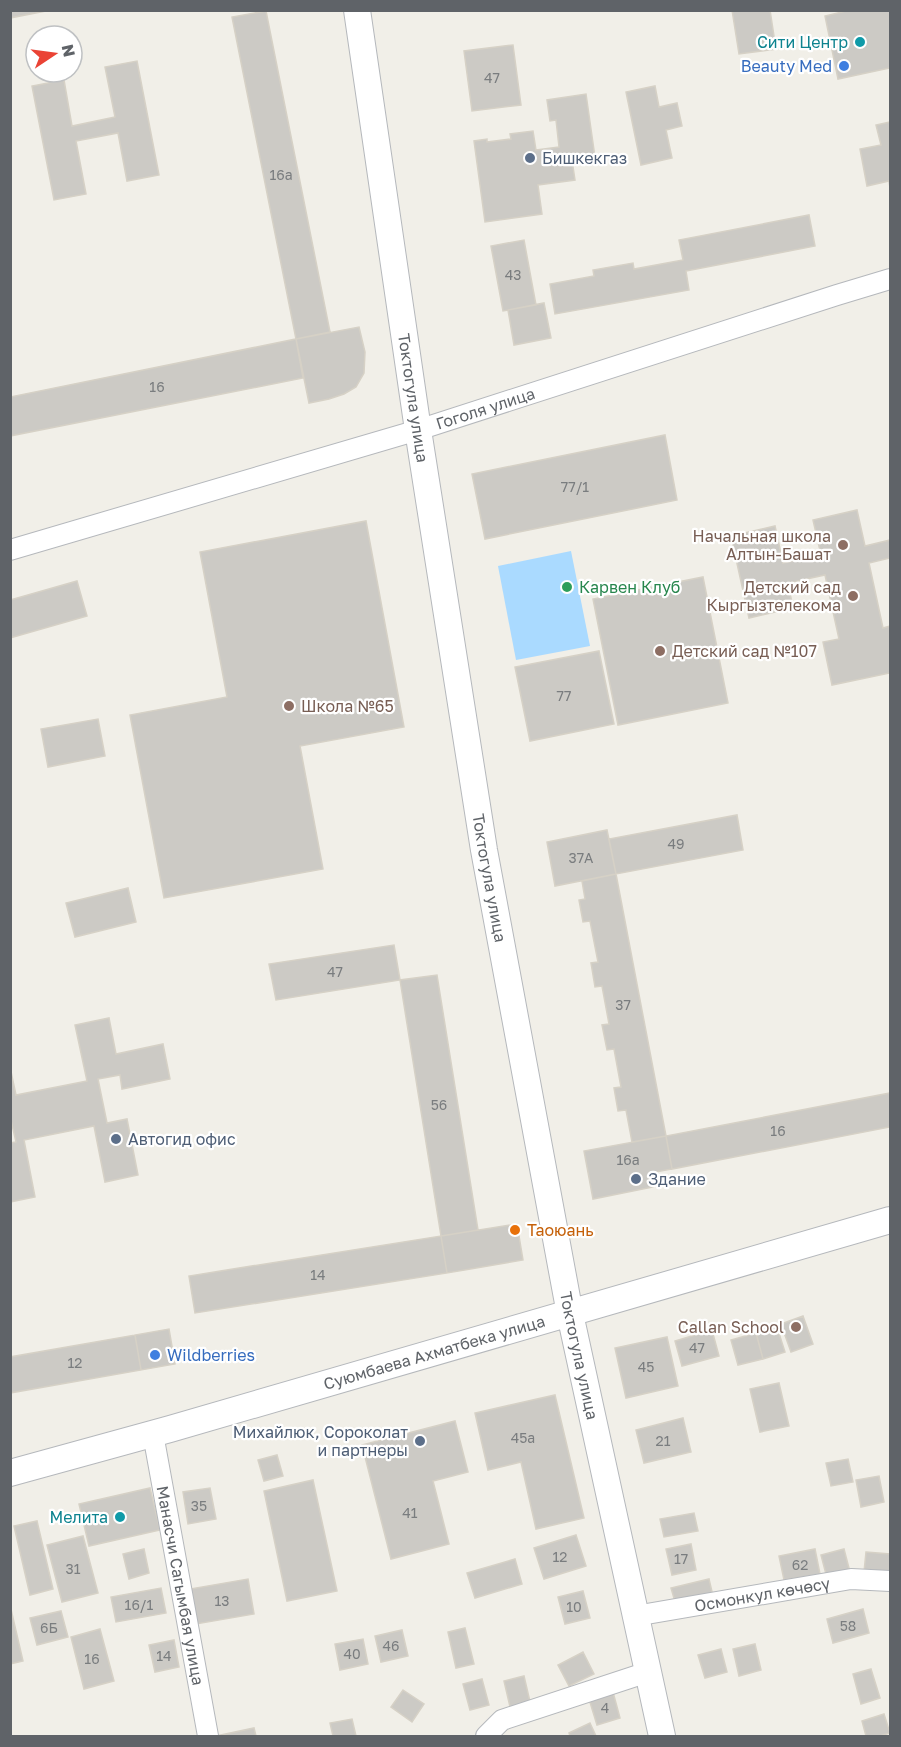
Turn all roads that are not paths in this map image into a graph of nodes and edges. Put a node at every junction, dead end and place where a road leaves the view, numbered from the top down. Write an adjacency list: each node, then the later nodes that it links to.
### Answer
1 (357, 10): 3 (street, Токтогула улица)
2 (891, 279): 3 (street, Гоголя улица)
3 (418, 430): 4 (street, Гоголя улица); 6 (street, Токтогула улица)
4 (10, 550)
5 (891, 1220): 6 (street, Суюмбаева Ахматбека улица)
6 (570, 1314): 7 (street, Суюмбаева Ахматбека улица); 10 (street, Токтогула улица)
7 (153, 1434): 8 (street, Суюмбаева Ахматбека улица); 12 (street, Манасчи Сагымбая улица)
8 (10, 1473)
9 (891, 1581): 10 (street, Осмонкул көчөсү)
10 (636, 1616): 11 (street, Токтогула улица)
11 (648, 1672): 13 (street); 14 (street, Токтогула улица)
12 (208, 1737)
13 (486, 1737)
14 (662, 1737)

